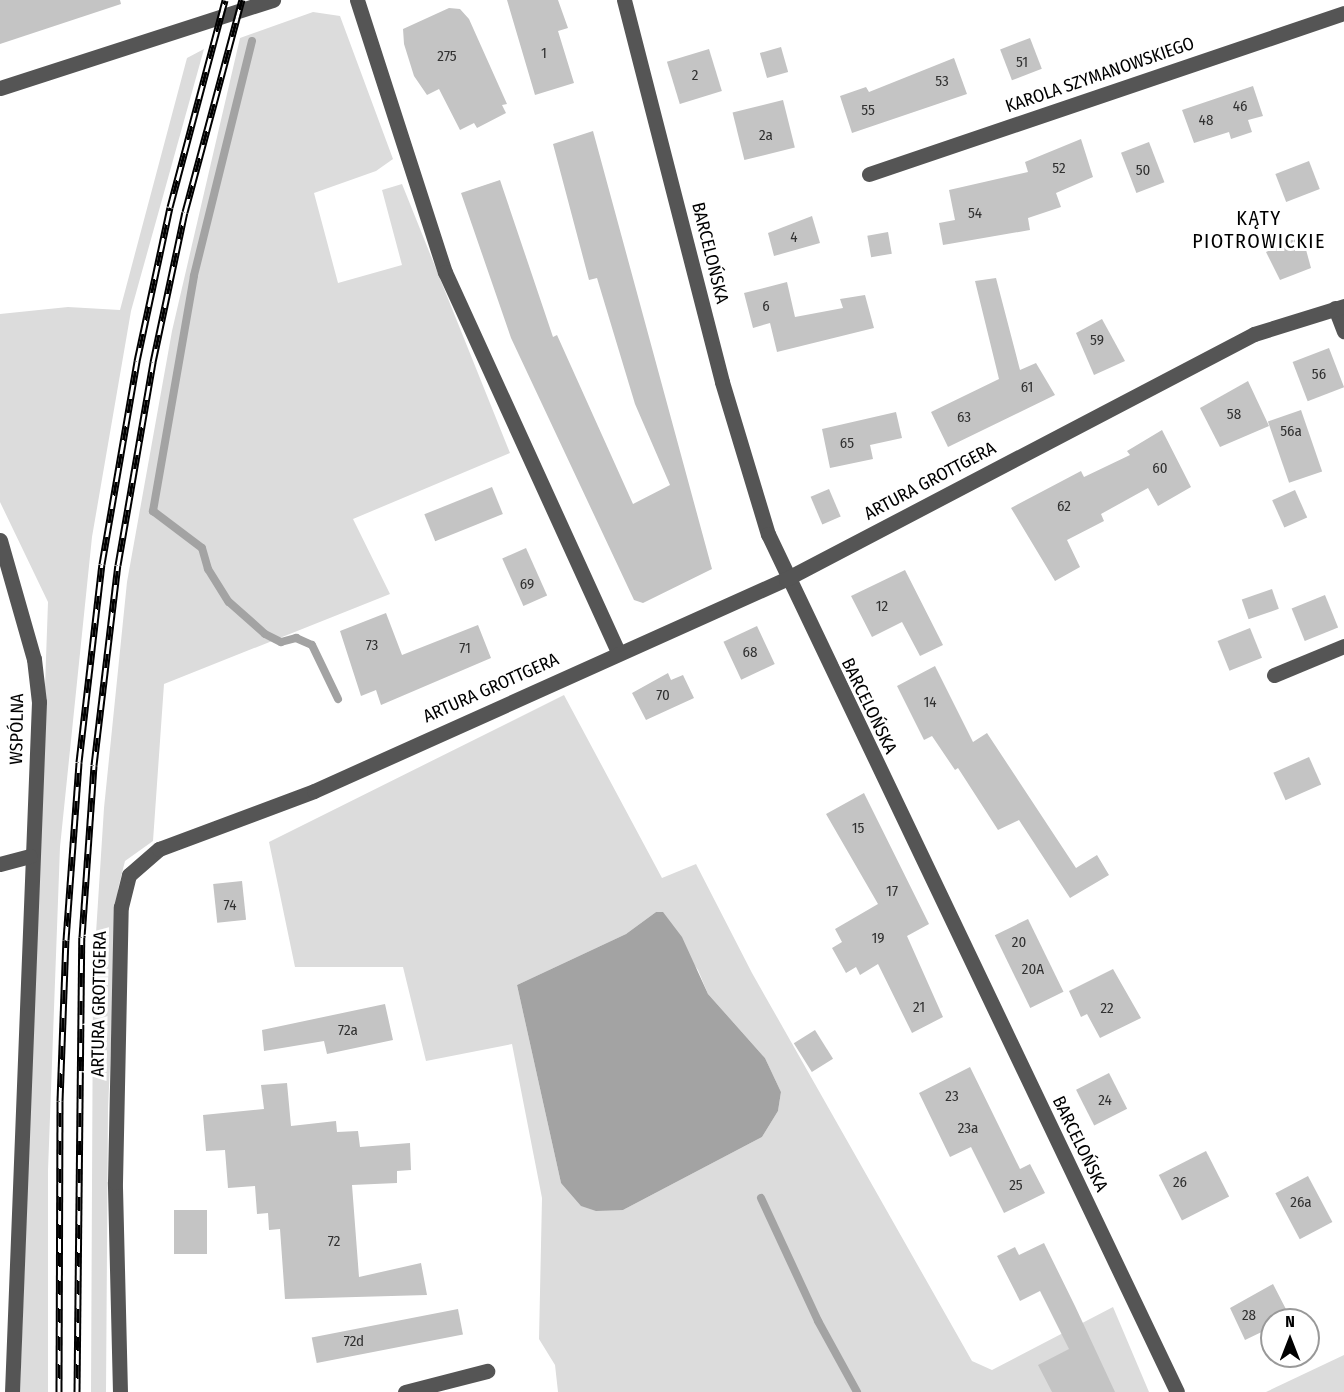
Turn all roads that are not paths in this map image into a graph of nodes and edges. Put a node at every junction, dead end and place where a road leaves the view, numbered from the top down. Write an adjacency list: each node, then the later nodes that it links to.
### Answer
1 (273, 0): 5 (street)
2 (357, 0): 12 (street)
3 (624, 0): 10 (street, BARCELOŃSKA)
4 (1344, 13): 6 (street, KAROLA SZYMANOWSKIEGO)
5 (0, 88)
6 (869, 174)
7 (1340, 307): 8 (street, ARTURA GROTTGERA); 10 (street, ARTURA GROTTGERA)
8 (1344, 331)
9 (0, 540): 14 (street, WSPÓLNA)
10 (786, 579): 12 (street, ARTURA GROTTGERA); 20 (street, BARCELOŃSKA)
11 (1344, 646): 13 (street)
12 (619, 652): 18 (street, ARTURA GROTTGERA)
13 (1274, 675)
14 (30, 856): 15 (street); 17 (street, WSPÓLNA)
15 (0, 864)
16 (488, 1371): 19 (street)
17 (12, 1392)
18 (120, 1392)
19 (405, 1392)
20 (1177, 1392)

